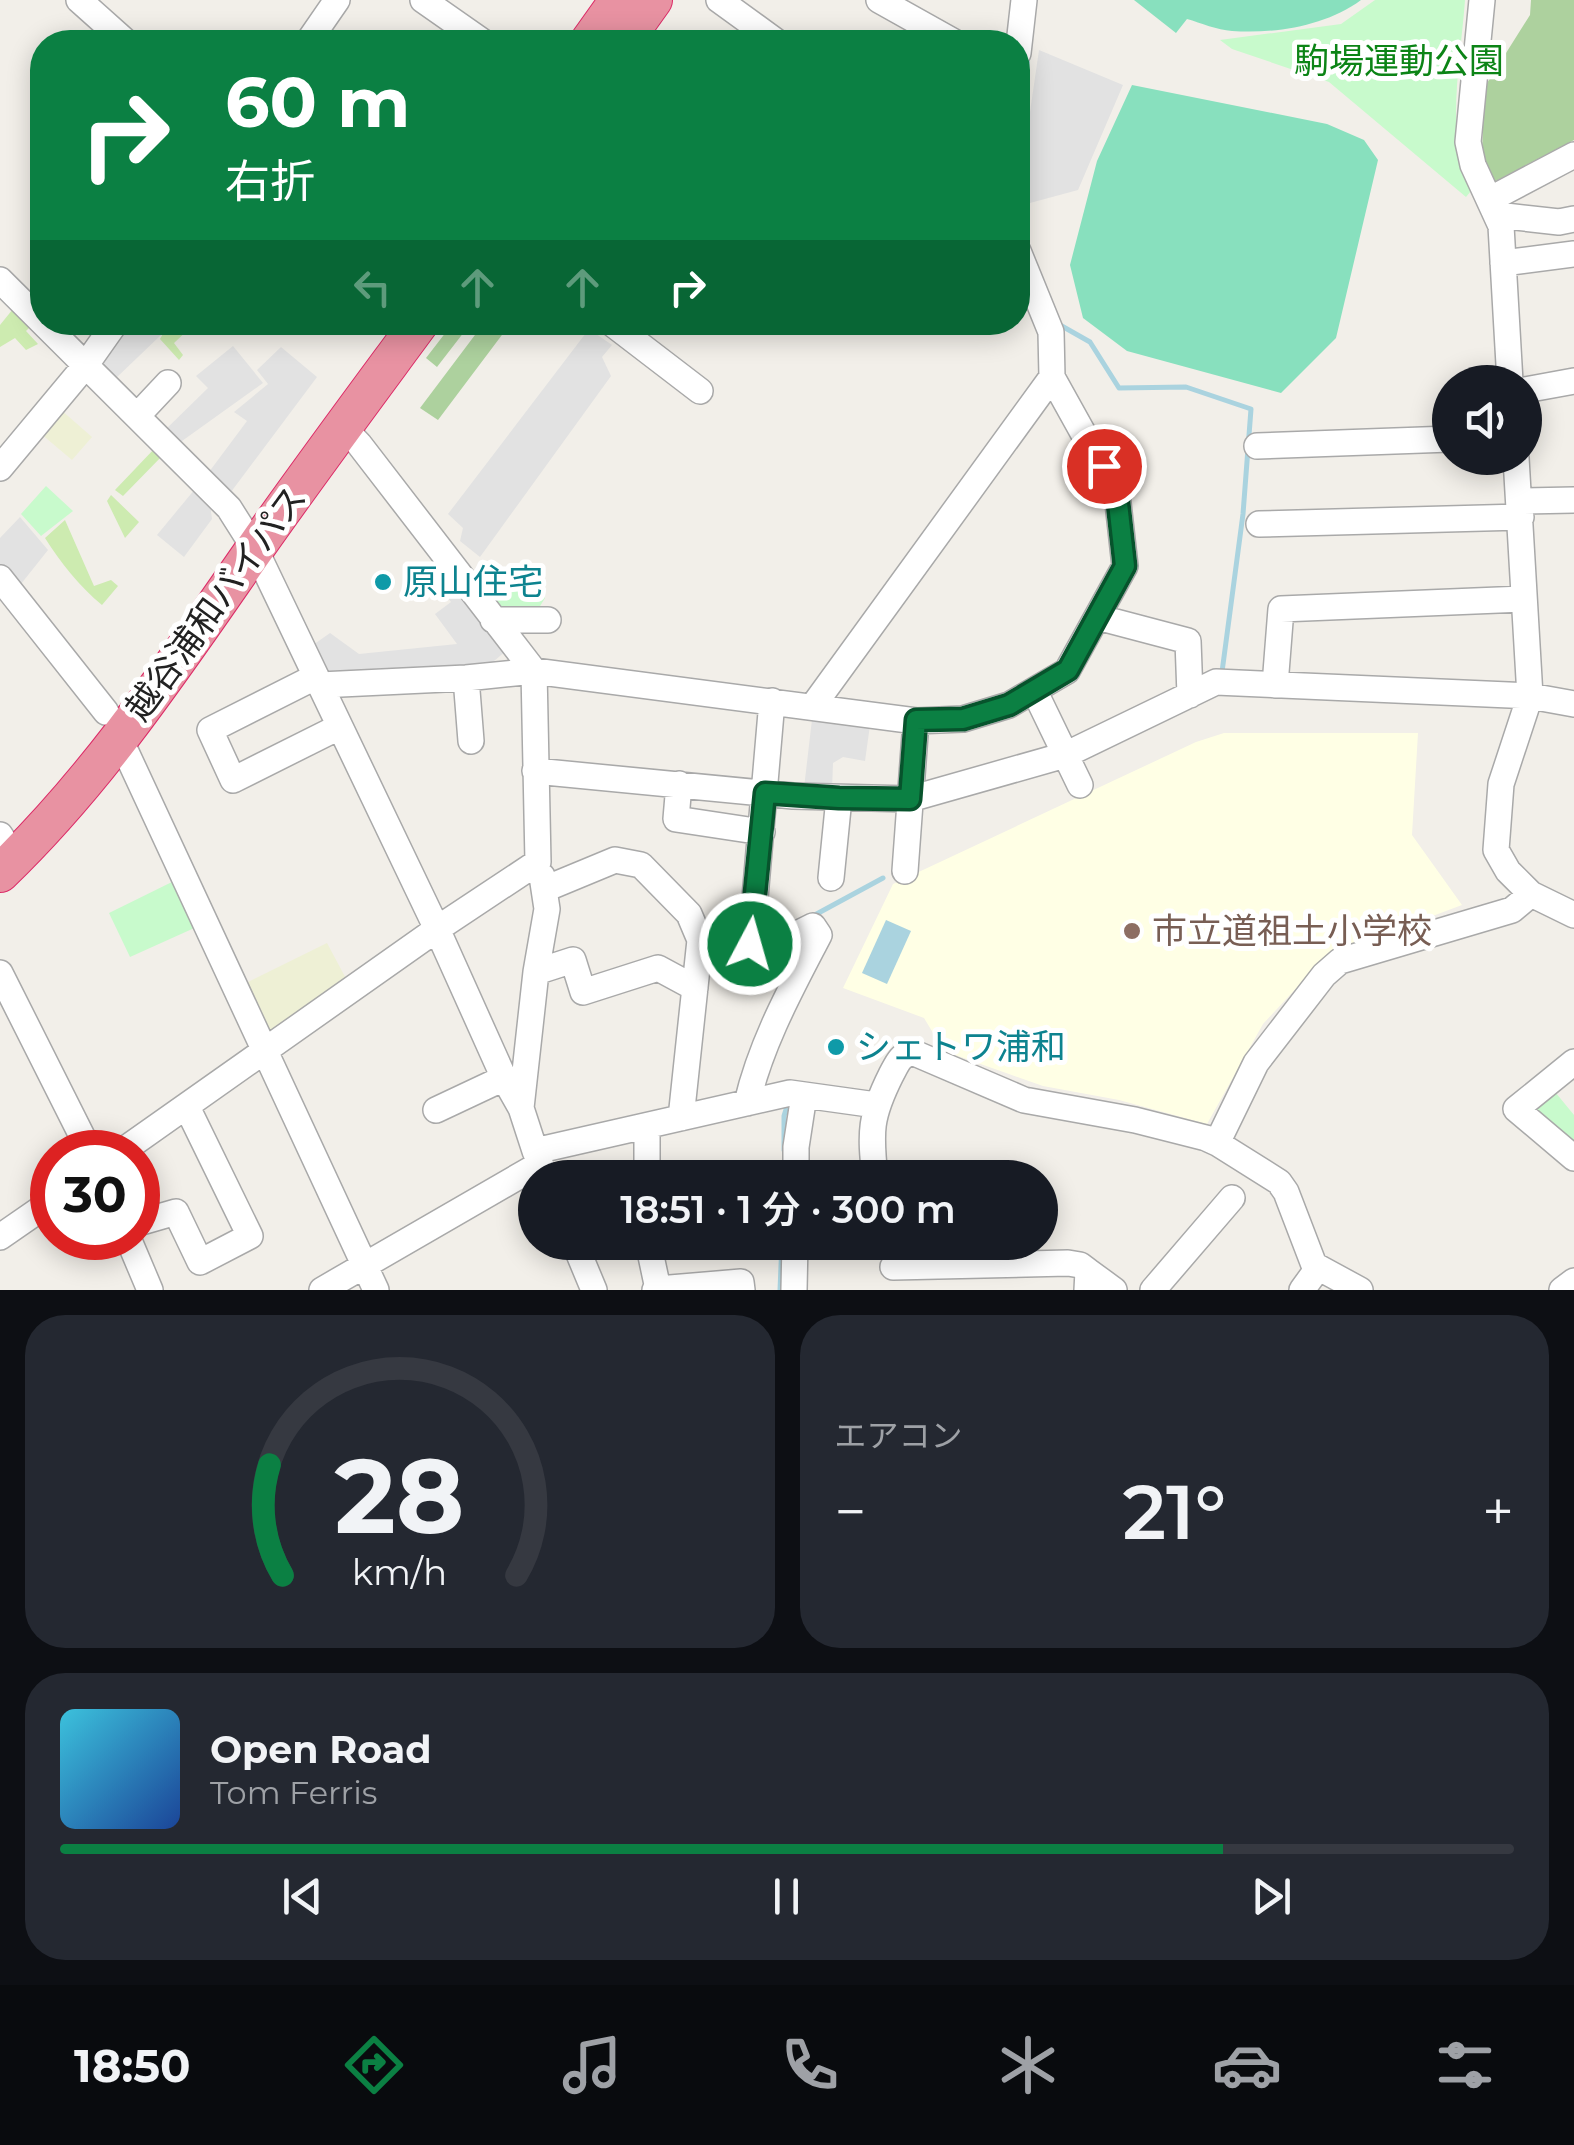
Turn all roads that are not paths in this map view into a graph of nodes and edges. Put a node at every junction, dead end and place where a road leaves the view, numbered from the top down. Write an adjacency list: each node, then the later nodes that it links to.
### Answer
1 (79, 0): 10 (street)
2 (337, 0): 11 (street)
3 (423, 0): 12 (street)
4 (620, 0): 13 (highway)
5 (653, 0): 14 (highway)
6 (719, 0): 15 (street)
7 (879, 0): 16 (street)
8 (1024, 0): 17 (street)
9 (1482, 0): 19 (street)
10 (113, 30)
11 (316, 30)
12 (466, 30)
13 (598, 30)
14 (632, 30)
15 (760, 30)
16 (933, 30)
17 (1021, 30)
18 (1574, 155): 19 (street)
19 (1494, 207): 20 (street); 22 (street)
20 (1574, 219)
21 (1574, 254): 22 (street)
22 (1503, 263): 31 (street)
23 (0, 280): 25 (street)
24 (1030, 280): 33 (street)
25 (30, 310)
26 (54, 335): 32 (street)
27 (107, 335): 32 (street)
28 (380, 335): 47 (highway, 越谷浦和バイパス)
29 (410, 335): 39 (highway, 越谷浦和バイパス)
30 (627, 335): 37 (street)
31 (1509, 365)
32 (85, 366): 38 (street); 42 (street)
33 (1052, 377): 50 (street); 64 (street)
34 (1574, 381): 36 (street)
35 (168, 383): 38 (street)
36 (1542, 387)
37 (700, 392)
38 (137, 416): 47 (street)
39 (343, 427): 47 (highway, 越谷浦和バイパス); 51 (street)
40 (1432, 441): 41 (street)
41 (1257, 446)
42 (0, 468)
43 (1517, 475): 45 (street)
44 (1574, 500): 45 (street)
45 (1520, 509): 46 (street); 49 (street)
46 (1258, 524)
47 (248, 538): 56 (street); 66 (highway, 越谷浦和バイパス)
48 (0, 578): 66 (street)
49 (1524, 599): 57 (street); 61 (street)
50 (1097, 617): 59 (street); 60 (street)
51 (493, 620): 52 (street); 54 (street)
52 (548, 620)
53 (721, 666): 58 (street)
54 (534, 671): 55 (street); 58 (street); 70 (street)
55 (466, 678): 56 (street); 68 (street)
56 (317, 681): 67 (street); 67 (street)
57 (1275, 685): 60 (street); 61 (street)
58 (714, 692): 62 (street)
59 (1035, 692): 65 (street); 69 (street)
60 (1190, 694): 69 (street)
61 (1530, 696): 63 (street); 82 (street)
62 (772, 700): 64 (street); 73 (street)
63 (1574, 704)
64 (813, 706): 65 (street)
65 (916, 720): 75 (street)
66 (112, 724): 77 (highway, 越谷浦和バイパス); 88 (street)
67 (339, 727): 84 (street)
68 (471, 741)
69 (1064, 755): 72 (street); 75 (street)
70 (535, 771): 71 (street); 78 (street)
71 (678, 784): 73 (street); 76 (street)
72 (1080, 785)
73 (765, 793): 74 (street); 76 (street)
74 (839, 798): 75 (street); 80 (street)
75 (910, 799): 79 (street)
76 (762, 832): 92 (street)
77 (0, 846)
78 (538, 862): 81 (street); 84 (street)
79 (905, 871)
80 (831, 878)
81 (545, 889): 85 (street); 87 (street)
82 (1531, 894): 83 (street); 101 (street)
83 (1574, 915)
84 (437, 929): 88 (street); 90 (street)
85 (536, 972): 87 (street); 95 (street)
86 (0, 973): 99 (street)
87 (695, 988): 97 (street)
88 (264, 1052): 94 (street); 119 (street)
89 (1574, 1062): 102 (street)
90 (504, 1078): 95 (street); 96 (street)
91 (804, 1095): 92 (street); 93 (street); 106 (street)
92 (748, 1103): 97 (street)
93 (876, 1105): 101 (street); 107 (street)
94 (186, 1107): 100 (street); 110 (street)
95 (522, 1108): 103 (street)
96 (436, 1110)
97 (681, 1118): 98 (street)
98 (647, 1126): 104 (street); 105 (street)
99 (79, 1130)
100 (153, 1130)
101 (1211, 1140): 118 (street)
102 (1574, 1158)
103 (539, 1160)
104 (551, 1160)
105 (648, 1160)
106 (796, 1160)
107 (874, 1160)
108 (518, 1179): 119 (street)
109 (1232, 1198): 129 (street)
110 (160, 1216)
111 (30, 1217): 112 (street)
112 (0, 1238)
113 (137, 1260): 122 (street)
114 (582, 1260): 124 (street)
115 (651, 1260): 125 (street)
116 (794, 1260): 127 (street)
117 (890, 1261): 120 (street)
118 (1318, 1268): 130 (street); 131 (street)
119 (370, 1278): 123 (street)
120 (1087, 1280): 128 (street)
121 (1574, 1281): 132 (street)
122 (150, 1290)
123 (322, 1290)
124 (594, 1290)
125 (657, 1290): 126 (street)
126 (742, 1290)
127 (794, 1290)
128 (1114, 1290)
129 (1153, 1290)
130 (1302, 1290)
131 (1360, 1290)
132 (1562, 1290)

